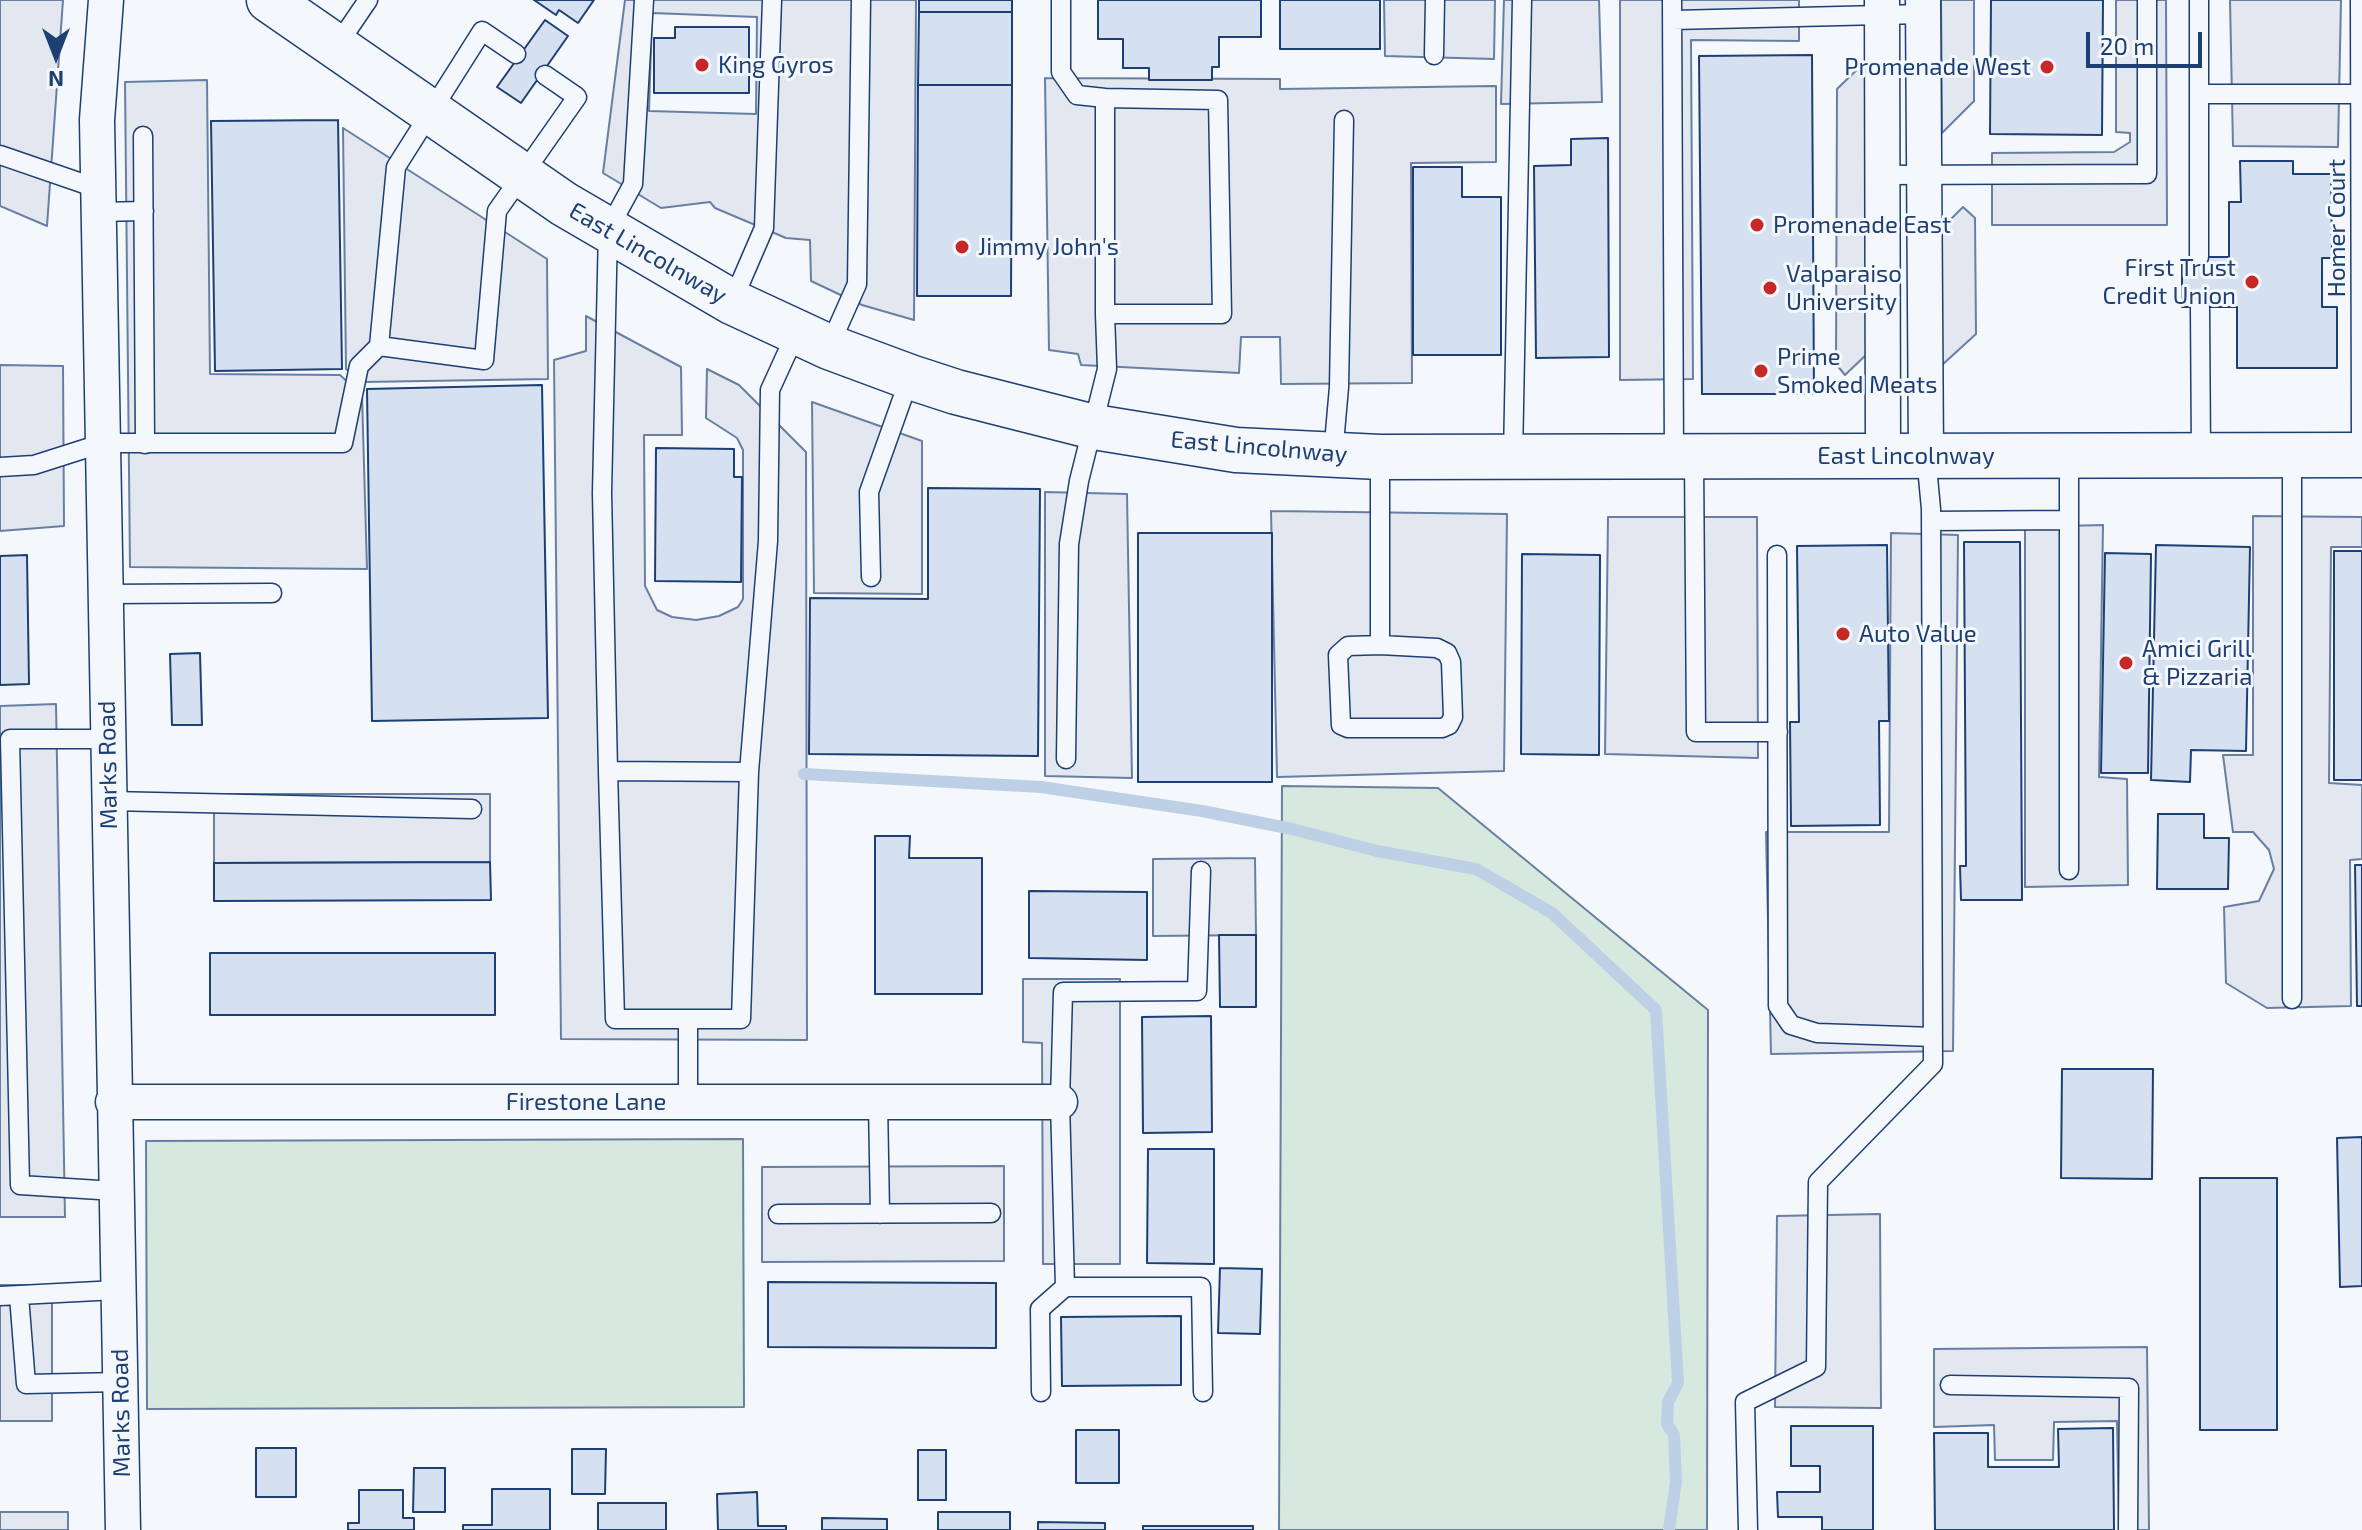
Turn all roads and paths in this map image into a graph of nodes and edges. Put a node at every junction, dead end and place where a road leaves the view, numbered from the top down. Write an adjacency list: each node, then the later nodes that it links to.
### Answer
1 (106, 0): 32 (street, Marks Road)
2 (269, 0): 18 (main road, East Lincolnway)
3 (368, 0): 18 (lane)
4 (644, 0): 34 (lane)
5 (772, 0): 36 (lane)
6 (861, 0): 39 (lane)
7 (1061, 0): 24 (lane)
8 (1435, 0): 20 (lane)
9 (1522, 0): 53 (lane)
10 (1672, 0): 17 (lane)
11 (2147, 0): 29 (lane)
12 (2199, 0): 22 (lane)
13 (2360, 0): 23 (lane, Homer Court)
14 (1923, 7): 15 (lane); 29 (street)
15 (1882, 8): 16 (lane); 30 (street)
16 (1781, 9): 17 (lane)
17 (1673, 20): 54 (lane)
18 (336, 47): 25 (main road, East Lincolnway)
19 (516, 54): 25 (lane)
20 (1434, 55)
21 (545, 75): 31 (lane)
22 (2199, 94): 23 (lane); 35 (lane)
23 (2361, 94): 48 (lane, Homer Court)
24 (1105, 98): 38 (lane); 38 (lane)
25 (430, 113): 31 (main road, East Lincolnway); 40 (lane)
26 (1344, 120): 45 (lane)
27 (143, 136): 33 (lane)
28 (0, 155): 32 (lane)
29 (1924, 174): 30 (lane); 50 (street)
30 (1882, 175): 49 (street)
31 (522, 176): 34 (main road, East Lincolnway); 40 (lane)
32 (99, 201): 33 (lane); 43 (street, Marks Road)
33 (144, 211): 44 (lane)
34 (608, 230): 36 (main road, East Lincolnway); 66 (lane)
35 (2199, 257)
36 (732, 302): 39 (main road, East Lincolnway)
37 (2200, 307): 46 (lane)
38 (1105, 314): 42 (lane)
39 (813, 340): 41 (main road, East Lincolnway); 67 (lane)
40 (379, 346): 44 (lane)
41 (910, 377): 42 (main road, East Lincolnway); 59 (lane)
42 (1094, 427): 45 (main road, East Lincolnway); 65 (lane)
43 (103, 443): 44 (lane); 55 (lane); 61 (street, Marks Road)
44 (145, 444)
45 (1333, 455): 52 (main road, East Lincolnway)
46 (2201, 455): 47 (main road, East Lincolnway); 51 (main road, East Lincolnway)
47 (2292, 455): 48 (main road, East Lincolnway); 72 (lane)
48 (2362, 455)
49 (1883, 456): 50 (main road, East Lincolnway); 54 (main road, East Lincolnway)
50 (1926, 456): 51 (main road, East Lincolnway); 57 (lane)
51 (2069, 456): 56 (lane)
52 (1380, 457): 53 (main road, East Lincolnway); 62 (lane)
53 (1513, 457): 54 (main road, East Lincolnway)
54 (1684, 457): 63 (lane)
55 (0, 467)
56 (2068, 520): 57 (lane); 70 (lane)
57 (1931, 521): 74 (lane)
58 (1777, 555): 63 (lane)
59 (871, 577)
60 (272, 593): 61 (lane)
61 (106, 594): 64 (street, Marks Road)
62 (1380, 645): 62 (lane)
63 (1778, 732): 74 (lane)
64 (108, 739): 68 (street, Marks Road); 79 (lane)
65 (1066, 759)
66 (608, 771): 67 (lane); 73 (lane)
67 (749, 772): 73 (lane)
68 (109, 801): 69 (lane); 75 (street, Marks Road)
69 (472, 809)
70 (2069, 870)
71 (1201, 871): 78 (lane)
72 (2292, 999)
73 (688, 1019): 76 (lane)
74 (1933, 1037): 91 (lane)
75 (113, 1102): 76 (street, Firestone Lane); 79 (street, Marks Road)
76 (688, 1102): 77 (street, Firestone Lane)
77 (878, 1102): 78 (street, Firestone Lane); 82 (lane)
78 (1060, 1102): 83 (lane)
79 (115, 1191): 84 (street, Marks Road)
80 (991, 1213): 82 (lane)
81 (778, 1214): 82 (lane)
82 (880, 1214)
83 (1065, 1287): 88 (lane); 89 (lane)
84 (117, 1290): 85 (lane); 86 (street, Marks Road)
85 (9, 1296): 86 (lane)
86 (120, 1382): 90 (street, Marks Road)
87 (1950, 1385): 92 (lane)
88 (1041, 1392)
89 (1203, 1392)
90 (123, 1530)
91 (1748, 1530)
92 (2128, 1530)

